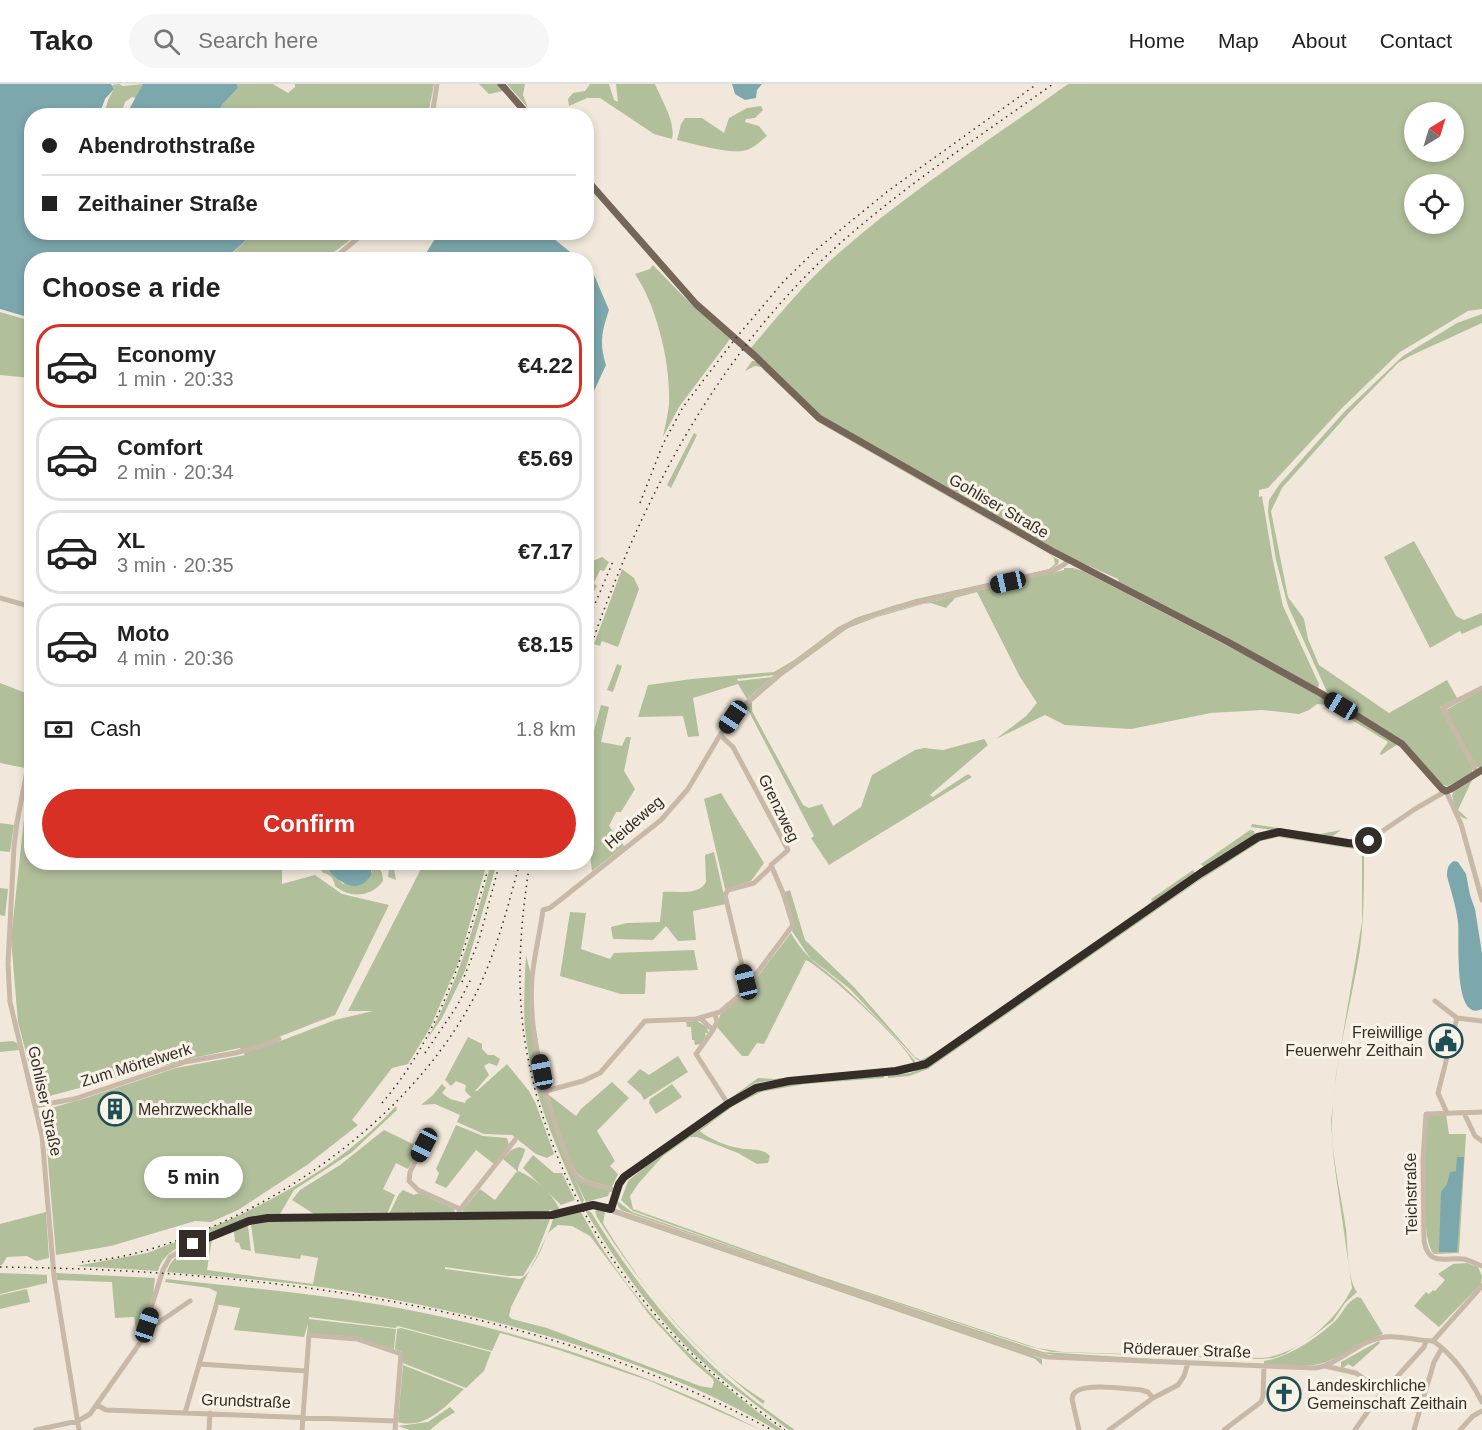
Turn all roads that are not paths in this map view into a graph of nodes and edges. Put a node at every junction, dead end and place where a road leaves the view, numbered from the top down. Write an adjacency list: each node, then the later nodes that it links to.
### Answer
1 (437, 84): 3 (street)
2 (501, 84): 4 (main road)
3 (433, 108)
4 (522, 108)
5 (594, 188): 8 (main road, Gohliser Straße)
6 (356, 240): 7 (street)
7 (341, 252)
8 (1068, 560): 12 (street, Heideweg); 15 (main road, Gohliser Straße)
9 (0, 598): 10 (street)
10 (24, 605)
11 (1482, 688): 13 (street)
12 (720, 735): 16 (street, Grenzweg); 26 (street, Heideweg)
13 (1480, 772): 15 (main road)
14 (24, 787): 28 (street, Gohliser Straße)
15 (1446, 791): 17 (street); 27 (street)
16 (771, 867): 18 (street); 18 (street)
17 (1482, 900)
18 (748, 986): 20 (street)
19 (1435, 1002): 22 (street)
20 (715, 1014): 21 (street); 24 (street)
21 (700, 1018): 24 (street); 26 (street)
22 (1457, 1018): 23 (street); 30 (street)
23 (1482, 1021)
24 (712, 1029): 27 (street)
25 (279, 1039): 28 (street, Zum Mörtelwerk)
26 (546, 1091): 35 (street)
27 (728, 1104): 35 (street)
28 (35, 1106): 59 (street, Gohliser Straße)
29 (1482, 1112): 31 (street, Teichstraße)
30 (1447, 1113): 31 (street, Teichstraße); 38 (street, Teichstraße)
31 (1464, 1113): 34 (street)
32 (431, 1130): 37 (street)
33 (515, 1140): 37 (street)
34 (1482, 1141)
35 (617, 1191): 36 (street)
36 (611, 1209): 37 (street, Röderauer Straße); 46 (street, Röderauer Straße)
37 (459, 1213): 42 (street, Röderauer Straße)
38 (1482, 1266)
39 (1482, 1286): 43 (street)
40 (190, 1301): 42 (street)
41 (216, 1306): 47 (street)
42 (147, 1325): 54 (street)
43 (1435, 1339): 44 (street, Röderauer Straße); 45 (street)
44 (1425, 1344): 49 (street, Röderauer Straße); 51 (street)
45 (1442, 1348): 53 (street); 70 (street)
46 (1188, 1363): 48 (street, Röderauer Straße); 52 (street)
47 (199, 1364): 50 (street); 56 (street)
48 (1264, 1366): 49 (street, Röderauer Straße); 68 (street)
49 (1325, 1366): 51 (street, Röderauer Straße)
50 (306, 1371): 58 (street); 60 (street)
51 (1382, 1392): 69 (street)
52 (1154, 1398): 66 (street); 67 (street)
53 (1482, 1402)
54 (97, 1405): 56 (street, Grundstraße); 59 (street)
55 (1482, 1411): 71 (street)
56 (185, 1413): 57 (street, Grundstraße)
57 (210, 1413): 58 (street, Grundstraße); 63 (street)
58 (303, 1417): 60 (street, Grundstraße); 64 (street)
59 (78, 1421): 61 (street); 62 (street, Gohliser Straße)
60 (395, 1421): 65 (street)
61 (36, 1430)
62 (79, 1430)
63 (209, 1430)
64 (302, 1430)
65 (395, 1430)
66 (1079, 1430)
67 (1109, 1430)
68 (1224, 1430)
69 (1355, 1430)
70 (1414, 1430)
71 (1460, 1430)

